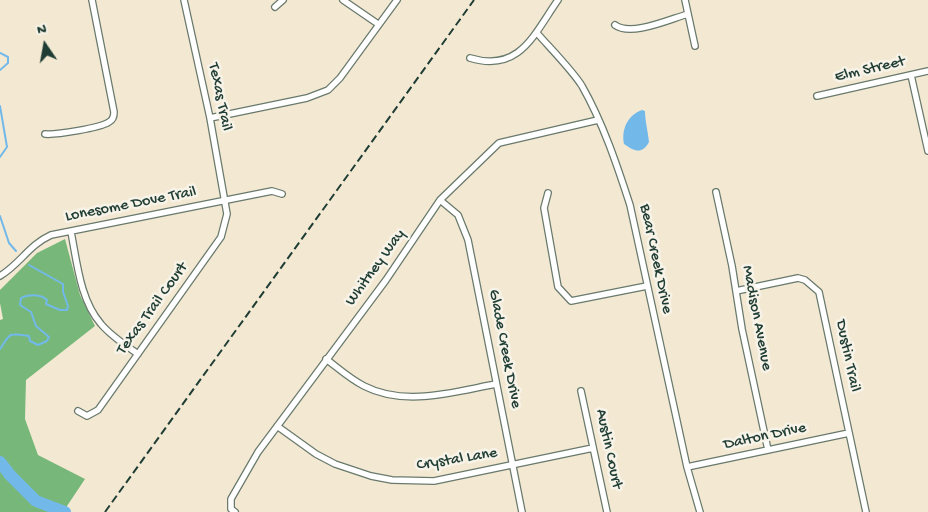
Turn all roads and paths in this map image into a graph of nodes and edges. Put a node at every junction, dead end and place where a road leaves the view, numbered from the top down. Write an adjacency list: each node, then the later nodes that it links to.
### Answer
1 (92, 0): 20 (street)
2 (184, 0): 18 (street, Texas Trail)
3 (283, 0): 8 (street)
4 (343, 0): 10 (street)
5 (396, 0): 10 (street)
6 (558, 0): 12 (street)
7 (684, 0): 9 (street)
8 (275, 7)
9 (688, 14): 11 (street); 13 (street)
10 (378, 24): 18 (street)
11 (615, 25)
12 (537, 33): 14 (street); 19 (street, Bear Creek Drive)
13 (695, 46)
14 (470, 58)
15 (928, 71): 16 (street, Elm Street)
16 (911, 75): 17 (street, Elm Street); 21 (street)
17 (817, 96)
18 (210, 118): 25 (street, Texas Trail)
19 (598, 120): 26 (street, Whitney Way); 29 (street, Bear Creek Drive)
20 (45, 134)
21 (928, 151)
22 (716, 192): 30 (street, Madison Avenue)
23 (548, 193): 29 (street)
24 (282, 194): 25 (street, Lonesome Dove Trail)
25 (224, 200): 27 (street, Lonesome Dove Trail); 31 (street, Texas Trail Court)
26 (440, 200): 32 (street, Whitney Way); 33 (street, Glade Creek Drive)
27 (71, 232): 28 (street, Lonesome Dove Trail); 31 (street)
28 (0, 276)
29 (647, 286): 41 (street, Bear Creek Drive)
30 (736, 291): 37 (street, Dustin Trail); 39 (street, Madison Avenue)
31 (138, 354): 35 (street, Texas Trail Court)
32 (326, 359): 33 (street); 36 (street, Whitney Way)
33 (496, 384): 40 (street, Glade Creek Drive)
34 (581, 391): 38 (street, Austin Court)
35 (78, 411)
36 (277, 426): 40 (street, Crystal Lane); 42 (street, Whitney Way)
37 (849, 433): 39 (street, Dalton Drive); 46 (street, Dustin Trail)
38 (594, 448): 40 (street, Crystal Lane); 44 (street, Austin Court)
39 (768, 450): 41 (street, Dalton Drive)
40 (512, 465): 43 (street, Glade Creek Drive)
41 (687, 467): 45 (street, Bear Creek Drive)
42 (235, 512)
43 (522, 512)
44 (608, 512)
45 (700, 512)
46 (866, 512)

